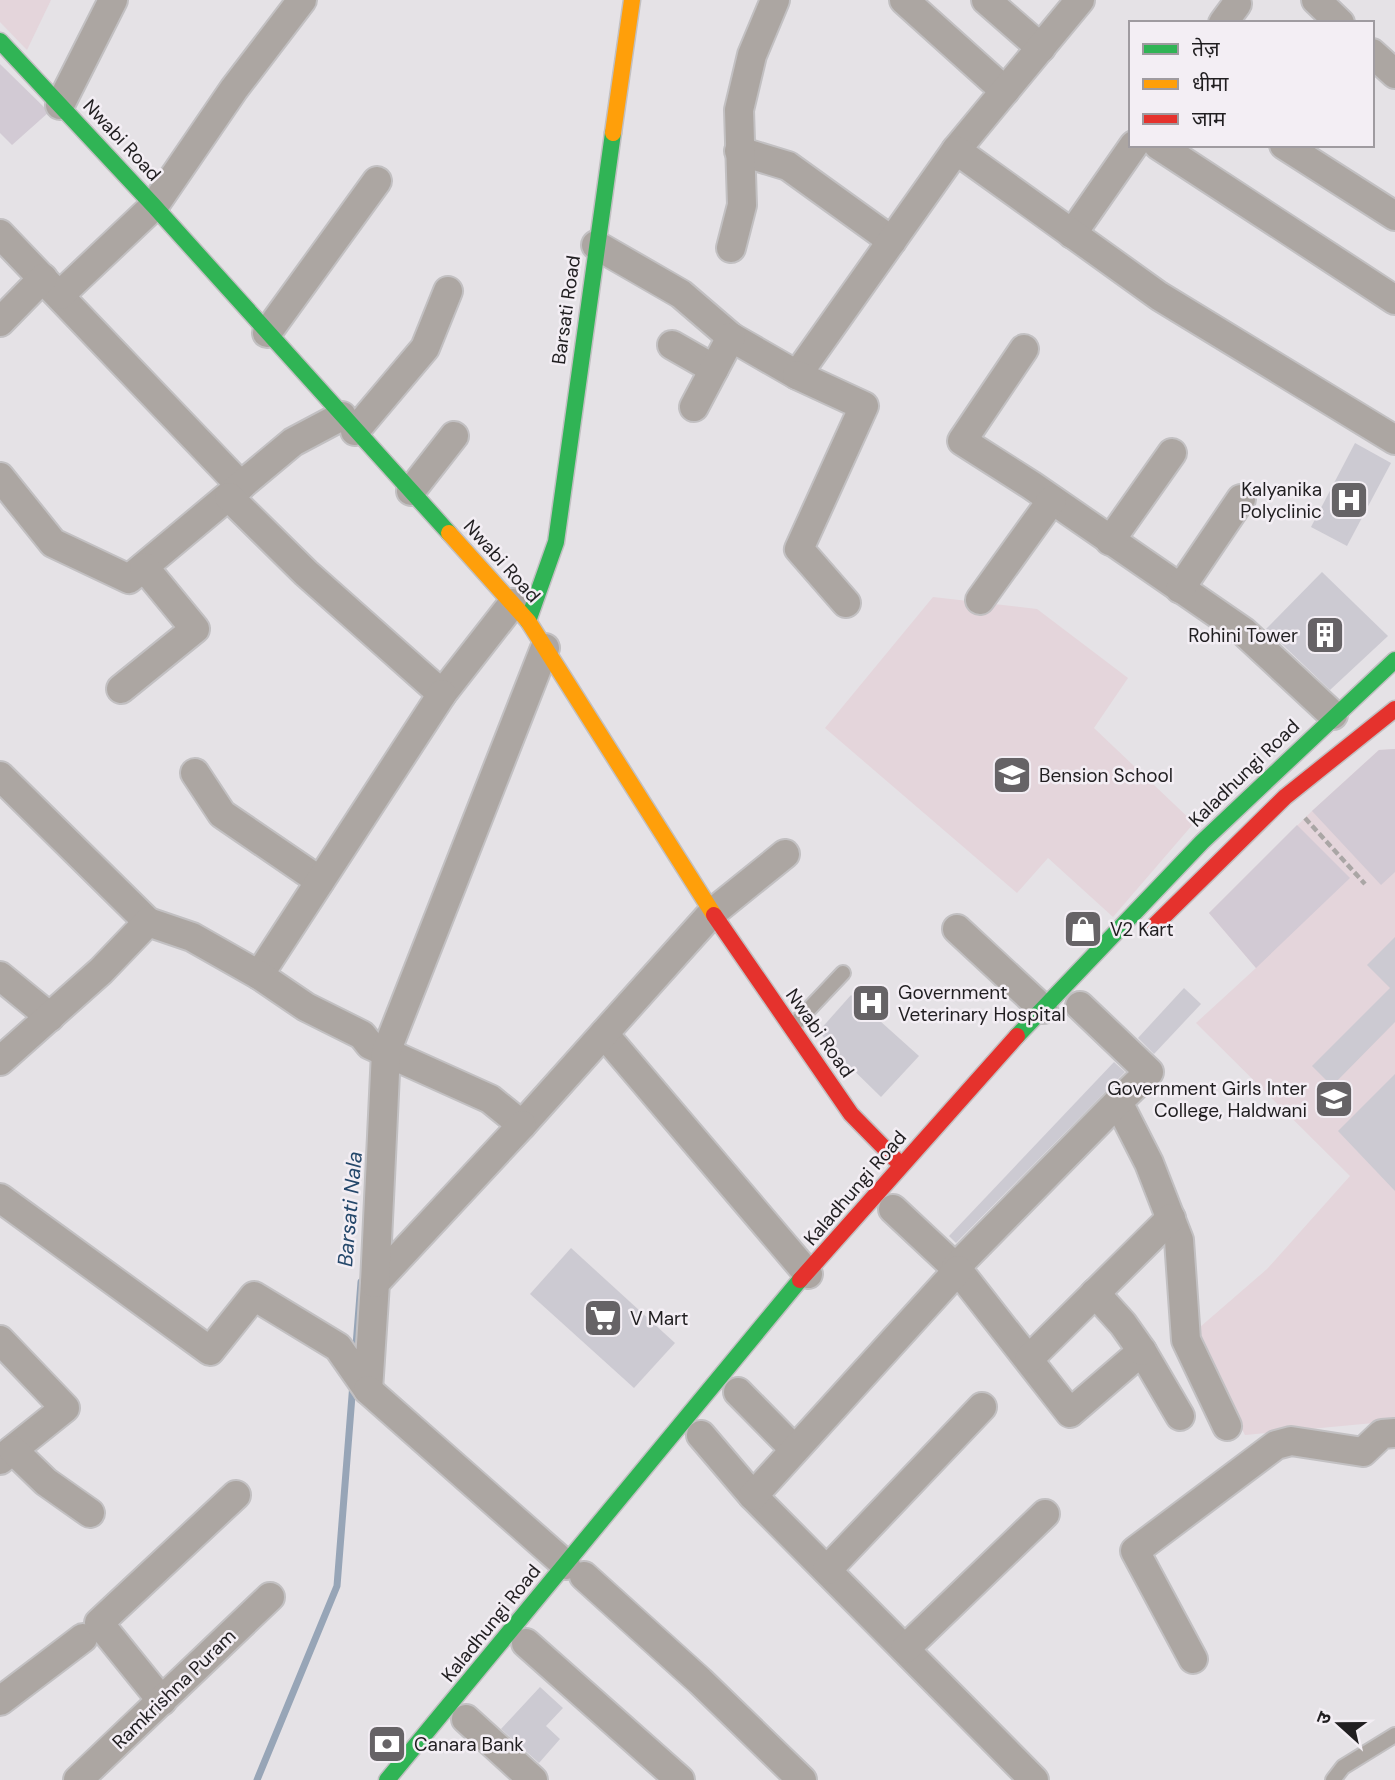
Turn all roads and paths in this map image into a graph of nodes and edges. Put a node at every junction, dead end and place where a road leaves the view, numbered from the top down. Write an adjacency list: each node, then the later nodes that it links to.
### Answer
1 (113, 0): 15 (street)
2 (302, 0): 22 (street)
3 (632, 0): 27 (street, Barsati Road)
4 (775, 0): 20 (street)
5 (904, 0): 14 (street)
6 (1080, 0): 11 (street)
7 (1315, 0): 9 (street)
8 (1002, 5): 11 (street)
9 (1338, 21)
10 (0, 41): 15 (street, Nwabi Road)
11 (1041, 48): 14 (street)
12 (1374, 55): 13 (street)
13 (1395, 74)
14 (1005, 91): 19 (street)
15 (60, 105): 22 (street, Nwabi Road)
16 (1133, 147): 25 (street)
17 (1161, 147): 31 (street)
18 (1287, 147): 23 (street)
19 (956, 150): 25 (street); 26 (street)
20 (739, 151): 26 (street); 28 (street)
21 (377, 181): 33 (street)
22 (154, 206): 29 (street); 33 (street, Nwabi Road)
23 (1395, 216)
24 (0, 234): 29 (street)
25 (1072, 234): 42 (street)
26 (892, 242): 38 (street)
27 (596, 245): 34 (street); 54 (street, Barsati Road)
28 (731, 248)
29 (51, 286): 32 (street); 45 (street)
30 (448, 291): 40 (street)
31 (1395, 300)
32 (0, 322)
33 (267, 333): 40 (street, Nwabi Road)
34 (731, 337): 37 (street); 38 (street)
35 (672, 345): 37 (street)
36 (1024, 349): 48 (street)
37 (715, 369): 39 (street)
38 (797, 375): 53 (street)
39 (694, 407)
40 (348, 424): 45 (street); 46 (street, Nwabi Road)
41 (453, 436): 46 (street)
42 (1395, 440)
43 (1172, 453): 49 (street)
44 (0, 477): 50 (street)
45 (235, 491): 50 (street); 58 (street)
46 (411, 492): 54 (street, Nwabi Road)
47 (1241, 499): 51 (street)
48 (1052, 500): 49 (street); 52 (street)
49 (1110, 541): 51 (street)
50 (144, 567): 57 (street)
51 (1180, 589): 60 (street)
52 (980, 600)
53 (846, 603)
54 (521, 612): 55 (street, Nwabi Road); 58 (street)
55 (545, 648): 67 (street, Nwabi Road); 79 (street)
56 (1395, 660): 60 (street, Kaladhungi Road)
57 (121, 688)
58 (442, 694): 65 (street)
59 (1395, 709): 63 (street)
60 (1333, 715): 75 (street, Kaladhungi Road)
61 (195, 773): 65 (street)
62 (0, 776): 68 (street)
63 (1285, 797): 66 (path); 70 (street)
64 (785, 854): 67 (street)
65 (320, 881): 72 (street)
66 (1365, 884)
67 (712, 913): 77 (street, Nwabi Road); 78 (street)
68 (148, 922): 72 (street); 76 (street)
69 (957, 929): 75 (street)
70 (1148, 933)
71 (843, 973): 77 (lane)
72 (259, 975): 79 (street)
73 (0, 976): 76 (street)
74 (1079, 1006): 81 (street)
75 (1043, 1009): 83 (street, Kaladhungi Road)
76 (50, 1017): 80 (street)
77 (791, 1028): 83 (street, Nwabi Road)
78 (604, 1034): 82 (street); 89 (street)
79 (378, 1049): 82 (street); 90 (street)
80 (0, 1061)
81 (1118, 1102): 87 (street); 88 (street)
82 (522, 1125): 90 (street)
83 (901, 1165): 84 (street, Nwabi Road); 89 (street, Kaladhungi Road)
84 (919, 1180)
85 (0, 1198): 95 (street)
86 (893, 1209): 88 (street)
87 (1171, 1218): 91 (street); 99 (street)
88 (957, 1269): 94 (street); 102 (street)
89 (808, 1274): 109 (street, Kaladhungi Road)
90 (375, 1283): 95 (street)
91 (1095, 1293): 93 (street); 94 (street)
92 (0, 1340): 103 (street)
93 (1142, 1351): 94 (street); 98 (street)
94 (1029, 1359)
95 (359, 1377): 109 (street)
96 (739, 1391): 102 (street)
97 (982, 1408): 108 (street)
98 (1180, 1416)
99 (1227, 1426)
100 (1395, 1433): 114 (street)
101 (701, 1436): 105 (street)
102 (794, 1449): 105 (street)
103 (6, 1455): 106 (street)
104 (236, 1494): 116 (street)
105 (753, 1496): 108 (street)
106 (90, 1513)
107 (1045, 1514): 113 (street)
108 (827, 1570): 113 (street)
109 (579, 1573): 117 (street, Kaladhungi Road); 123 (street)
110 (270, 1597): 116 (street, Ramkrishna Puram)
111 (83, 1639): 115 (street)
112 (526, 1644): 122 (street)
113 (905, 1649): 124 (street)
114 (1193, 1659)
115 (0, 1701)
116 (162, 1701): 119 (street, Ramkrishna Puram)
117 (462, 1715): 120 (street, Kaladhungi Road); 121 (street)
118 (1395, 1735): 125 (lane)
119 (78, 1780)
120 (387, 1780)
121 (533, 1780)
122 (680, 1780)
123 (802, 1780)
124 (1034, 1780)
125 (1333, 1780)

